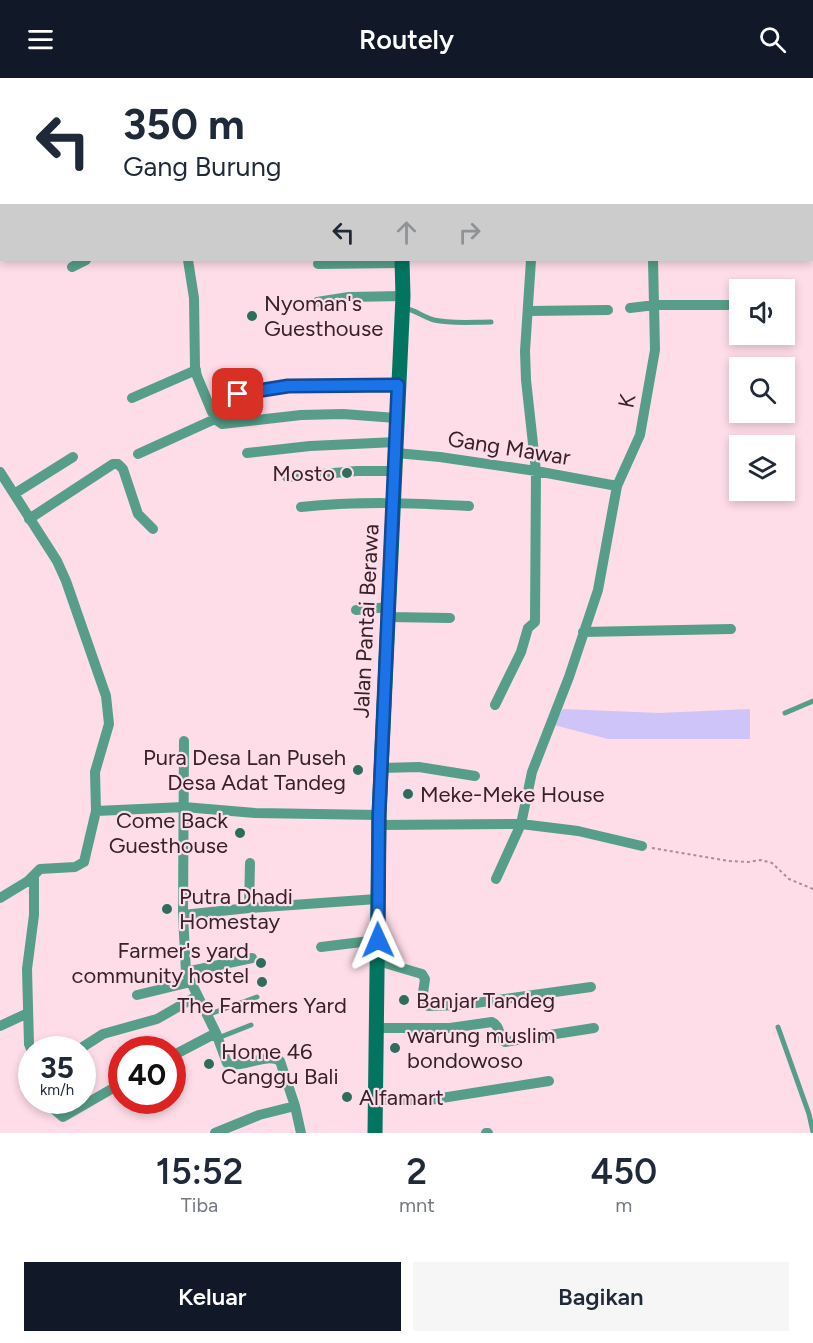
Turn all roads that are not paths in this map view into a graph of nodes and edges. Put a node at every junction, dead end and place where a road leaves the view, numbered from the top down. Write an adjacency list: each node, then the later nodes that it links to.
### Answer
1 (566, 78): 2 (street)
2 (575, 78)
3 (84, 261): 9 (street)
4 (188, 261): 18 (street)
5 (402, 261): 8 (street); 11 (street, Jalan Pantai Berawa)
6 (531, 261): 16 (street)
7 (653, 261): 12 (street, K)
8 (318, 264)
9 (72, 267)
10 (317, 302): 11 (street)
11 (403, 302): 17 (lane); 19 (street, Jalan Pantai Berawa)
12 (655, 305): 13 (street); 14 (street); 32 (street, K)
13 (729, 305)
14 (630, 308)
15 (608, 310): 16 (street)
16 (529, 311): 29 (street)
17 (491, 322)
18 (196, 370): 21 (street); 22 (street)
19 (398, 385): 20 (street); 23 (street, Jalan Pantai Berawa)
20 (238, 394)
21 (132, 398)
22 (212, 412)
23 (396, 418): 24 (street, Jalan Pantai Berawa); 26 (street)
24 (396, 447): 25 (street, Gang Mawar); 28 (street, Jalan Pantai Berawa); 29 (street, Gang Mawar)
25 (247, 453)
26 (138, 454)
27 (73, 456): 33 (street)
28 (395, 471): 31 (street); 34 (street, Jalan Pantai Berawa)
29 (536, 471): 32 (street, Gang Mawar); 45 (street)
30 (0, 472): 33 (street)
31 (287, 477)
32 (617, 486): 43 (street, K)
33 (14, 494): 37 (street)
34 (394, 502): 35 (street); 36 (street); 40 (street, Jalan Pantai Berawa)
35 (469, 506)
36 (301, 507)
37 (29, 519): 38 (street); 51 (street)
38 (153, 529)
39 (356, 610): 40 (street)
40 (389, 612): 41 (street); 48 (street, Jalan Pantai Berawa)
41 (450, 618)
42 (731, 629): 43 (street)
43 (583, 632): 53 (street, K)
44 (813, 701): 46 (lane)
45 (495, 705)
46 (785, 713)
47 (184, 741): 50 (street)
48 (381, 768): 49 (street); 52 (street, Jalan Pantai Berawa)
49 (475, 776)
50 (184, 807): 51 (street); 52 (street); 61 (street)
51 (96, 811): 56 (street)
52 (379, 820): 53 (street); 59 (street, Jalan Pantai Berawa)
53 (521, 824): 54 (street); 57 (street, K)
54 (642, 846)
55 (250, 863): 60 (street)
56 (34, 876): 58 (street); 71 (street)
57 (496, 879)
58 (0, 898)
59 (378, 899): 60 (street); 62 (street, Jalan Pantai Berawa)
60 (249, 908): 61 (street)
61 (183, 915): 66 (street)
62 (378, 940): 63 (street); 65 (street, Jalan Pantai Berawa)
63 (321, 947)
64 (252, 958): 66 (street)
65 (378, 961): 67 (street); 75 (street, Jalan Pantai Berawa)
66 (188, 977): 68 (street); 69 (street)
67 (591, 987)
68 (137, 994)
69 (197, 996): 72 (street); 80 (street)
70 (257, 997): 72 (lane)
71 (28, 1013): 74 (street); 79 (street)
72 (207, 1015): 78 (street)
73 (251, 1025): 78 (lane)
74 (0, 1026)
75 (377, 1028): 76 (street); 83 (street, Jalan Pantai Berawa)
76 (594, 1028)
77 (778, 1028): 85 (lane)
78 (217, 1035): 81 (street); 84 (street)
79 (30, 1036)
80 (96, 1038)
81 (186, 1049)
82 (549, 1081): 83 (street)
83 (375, 1100): 88 (street, Jalan Pantai Berawa)
84 (295, 1106): 86 (street); 87 (street)
85 (813, 1132)
86 (216, 1133)
87 (301, 1133)
88 (375, 1133)

